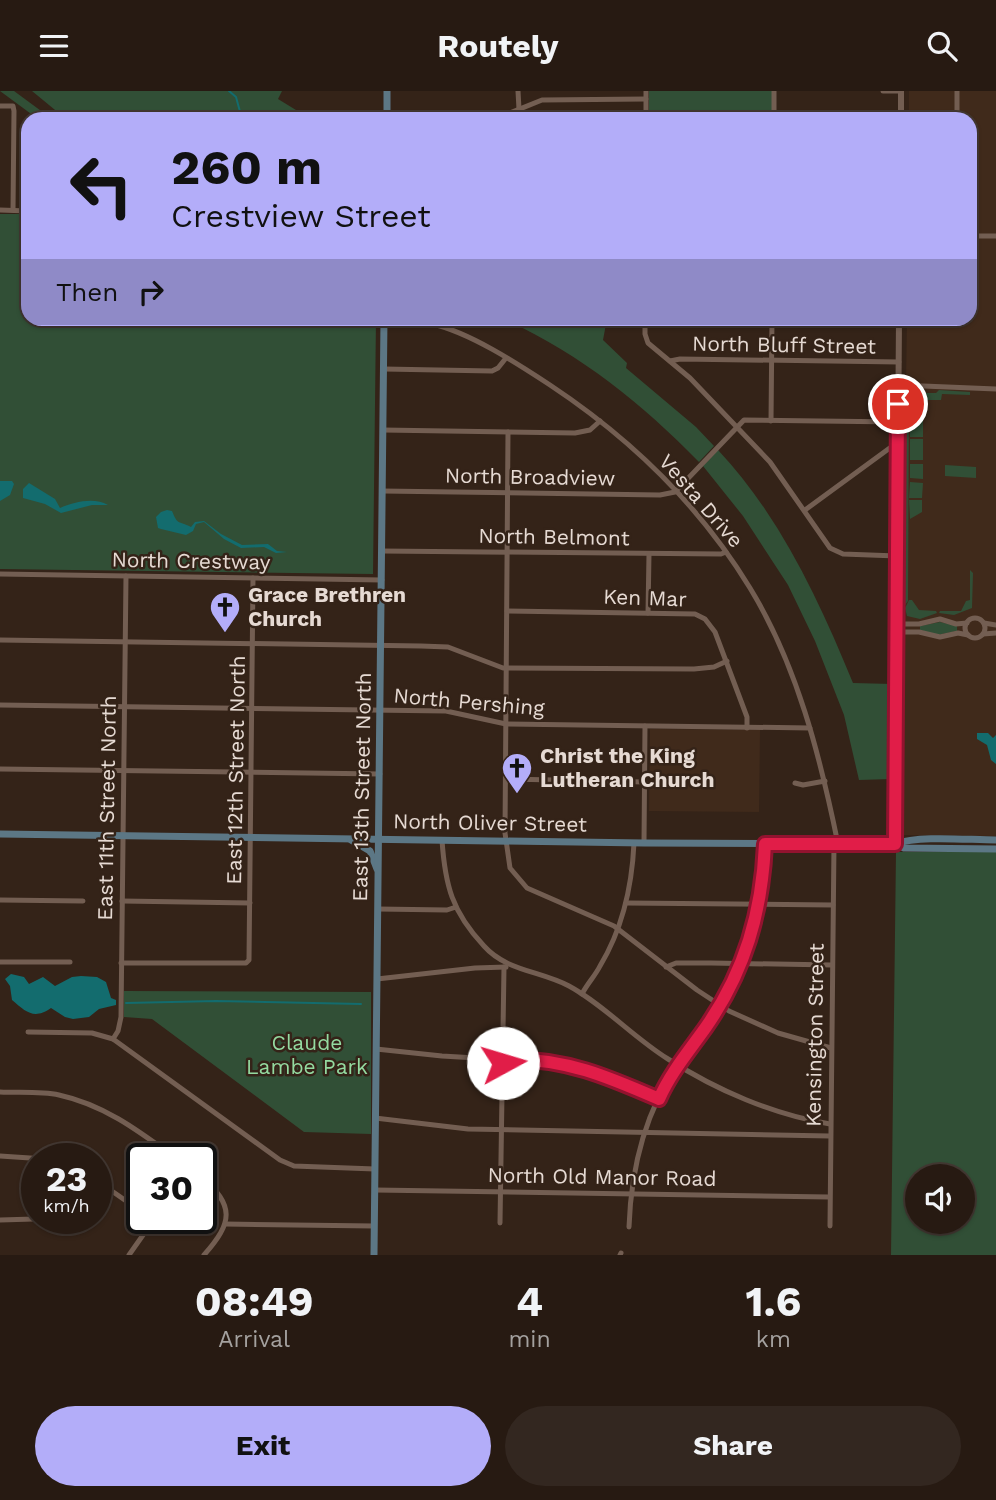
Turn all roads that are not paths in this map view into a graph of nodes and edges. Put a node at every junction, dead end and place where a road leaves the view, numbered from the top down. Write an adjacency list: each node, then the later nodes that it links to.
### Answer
1 (387, 91): 11 (main road)
2 (518, 91): 10 (street)
3 (646, 91): 8 (street)
4 (774, 91): 14 (street)
5 (883, 91): 6 (street)
6 (901, 91): 15 (street)
7 (957, 91): 16 (street)
8 (646, 99): 10 (street); 13 (street)
9 (0, 106): 18 (street)
10 (519, 109): 12 (street)
11 (387, 112)
12 (512, 112)
13 (646, 112)
14 (774, 112)
15 (901, 112)
16 (957, 112)
17 (0, 210): 18 (street)
18 (13, 210): 19 (street)
19 (21, 211)
20 (977, 236): 21 (street)
21 (996, 236)
22 (384, 326): 31 (main road, East 13th Street North)
23 (438, 326): 27 (street, Vesta Drive)
24 (646, 326): 28 (street)
25 (772, 326): 29 (street)
26 (899, 326): 30 (street)
27 (506, 358): 31 (street); 34 (street, Vesta Drive)
28 (670, 361): 29 (street, North Bluff Street); 37 (street)
29 (771, 361): 30 (street, North Bluff Street); 35 (street)
30 (899, 362): 32 (street)
31 (384, 369): 38 (main road, East 13th Street North)
32 (899, 385): 33 (street); 36 (street)
33 (996, 389)
34 (600, 421): 39 (street); 42 (street, Vesta Drive)
35 (771, 421): 36 (street); 37 (street)
36 (898, 422): 40 (street)
37 (737, 427): 42 (street); 44 (street)
38 (383, 430): 39 (street); 41 (main road, East 13th Street North)
39 (508, 432): 43 (street)
40 (898, 442): 44 (street); 49 (street)
41 (382, 491): 43 (street, North Broadview); 45 (main road, East 13th Street North)
42 (676, 491): 43 (street, North Broadview); 47 (street, Vesta Drive)
43 (507, 492): 46 (street)
44 (805, 510): 49 (street)
45 (382, 551): 46 (street, North Belmont); 53 (main road, East 13th Street North)
46 (507, 552): 48 (street, North Belmont); 54 (street)
47 (726, 552): 48 (street, North Belmont); 77 (street, Vesta Drive)
48 (649, 554): 55 (street)
49 (897, 556): 58 (street)
50 (0, 574): 51 (street, North Crestway)
51 (126, 576): 52 (street, North Crestway); 65 (street, East 11th Street North)
52 (253, 578): 53 (street, North Crestway); 66 (street, East 12th Street North)
53 (382, 580): 67 (main road, East 13th Street North)
54 (506, 611): 55 (street, Ken Mar); 69 (street)
55 (648, 613): 68 (street, Ken Mar)
56 (967, 623): 57 (street); 58 (street); 63 (street)
57 (984, 623): 59 (street); 62 (street)
58 (897, 624): 60 (street)
59 (996, 625)
60 (897, 632): 63 (street); 98 (street)
61 (996, 633): 62 (street)
62 (984, 634): 63 (street)
63 (968, 635)
64 (0, 640): 65 (street)
65 (125, 642): 66 (street); 71 (street, East 11th Street North)
66 (253, 643): 67 (street); 72 (street, East 12th Street North)
67 (381, 645): 69 (street); 73 (main road, East 13th Street North)
68 (727, 661): 69 (street); 76 (street, Ken Mar)
69 (506, 668): 74 (street)
70 (0, 705): 71 (street, North Pershing)
71 (124, 706): 72 (street, North Pershing); 79 (street, East 11th Street North)
72 (253, 708): 73 (street, North Pershing); 80 (street, East 12th Street North)
73 (380, 710): 74 (street, North Pershing); 81 (main road, East 13th Street North)
74 (506, 724): 75 (street, North Pershing); 82 (street)
75 (645, 726): 76 (street, North Pershing); 84 (street)
76 (747, 728): 77 (street, North Pershing)
77 (810, 728): 83 (street, Vesta Drive)
78 (0, 769): 79 (street)
79 (123, 771): 80 (street); 87 (street, East 11th Street North)
80 (252, 773): 81 (street); 88 (street, East 12th Street North)
81 (380, 774): 90 (main road, East 13th Street North)
82 (506, 779): 84 (street); 93 (street)
83 (825, 781): 85 (street); 96 (street, Vesta Drive)
84 (645, 782): 95 (street)
85 (794, 783)
86 (0, 834): 87 (main road, North Oliver Street)
87 (122, 836): 88 (main road, North Oliver Street); 103 (street, East 11th Street North)
88 (251, 838): 89 (main road, North Oliver Street); 104 (street, East 12th Street North)
89 (348, 839): 90 (main road, North Oliver Street); 100 (main road)
90 (379, 839): 91 (main road, North Oliver Street); 100 (main road, East 13th Street North)
91 (442, 840): 93 (main road, North Oliver Street); 108 (street)
92 (996, 840): 98 (main road, North Oliver Street)
93 (505, 841): 94 (main road, North Oliver Street); 110 (street)
94 (634, 843): 95 (main road, North Oliver Street); 105 (street)
95 (644, 843): 97 (main road, North Oliver Street)
96 (836, 843): 97 (main road, North Oliver Street); 98 (main road, North Oliver Street); 107 (street, Kensington Street)
97 (765, 844): 106 (street)
98 (895, 844): 99 (main road, North Oliver Street)
99 (996, 849)
100 (379, 873): 109 (main road, East 13th Street North)
101 (0, 899): 102 (street)
102 (83, 901)
103 (122, 901): 104 (street); 113 (street, East 11th Street North)
104 (250, 903): 113 (street, East 12th Street North)
105 (626, 903): 106 (street); 110 (street)
106 (759, 904): 107 (street); 114 (street)
107 (833, 905): 115 (street, Kensington Street)
108 (456, 907): 109 (street); 118 (street)
109 (378, 909): 119 (main road, East 13th Street North)
110 (618, 930): 117 (street); 120 (street)
111 (0, 961): 112 (street)
112 (70, 962)
113 (121, 964): 123 (street, East 11th Street North)
114 (740, 964): 115 (street); 117 (street); 121 (street)
115 (832, 965): 124 (street, Kensington Street)
116 (504, 967): 118 (street); 119 (street); 126 (street)
117 (666, 967): 121 (street)
118 (517, 969): 120 (street)
119 (377, 979): 125 (main road, East 13th Street North)
120 (582, 994): 127 (street)
121 (720, 1005): 124 (street); 127 (street)
122 (28, 1032): 123 (street)
123 (113, 1039): 138 (street)
124 (831, 1048): 131 (street, Kensington Street)
125 (376, 1049): 126 (street); 130 (main road, East 13th Street North)
126 (503, 1059): 129 (street); 132 (street)
127 (677, 1065): 129 (street); 131 (street)
128 (0, 1092): 135 (street)
129 (659, 1099): 133 (street)
130 (375, 1118): 132 (street); 138 (main road, East 13th Street North)
131 (830, 1124): 134 (street, Kensington Street)
132 (502, 1130): 133 (street); 141 (street)
133 (645, 1133): 134 (street); 142 (street)
134 (830, 1136): 143 (street, Kensington Street)
135 (156, 1143)
136 (0, 1156): 137 (street)
137 (21, 1157)
138 (375, 1169): 140 (main road, East 13th Street North)
139 (217, 1189): 147 (street)
140 (374, 1190): 141 (street, North Old Manor Road); 148 (main road, East 13th Street North)
141 (501, 1191): 142 (street, North Old Manor Road); 146 (street)
142 (631, 1193): 143 (street, North Old Manor Road); 150 (street)
143 (829, 1197): 149 (street, Kensington Street)
144 (21, 1219): 145 (street)
145 (0, 1220)
146 (500, 1223)
147 (225, 1224): 148 (street); 153 (street)
148 (374, 1226): 154 (main road, East 13th Street North)
149 (830, 1226)
150 (629, 1227)
151 (142, 1234): 152 (street)
152 (129, 1255)
153 (204, 1255)
154 (374, 1255)

